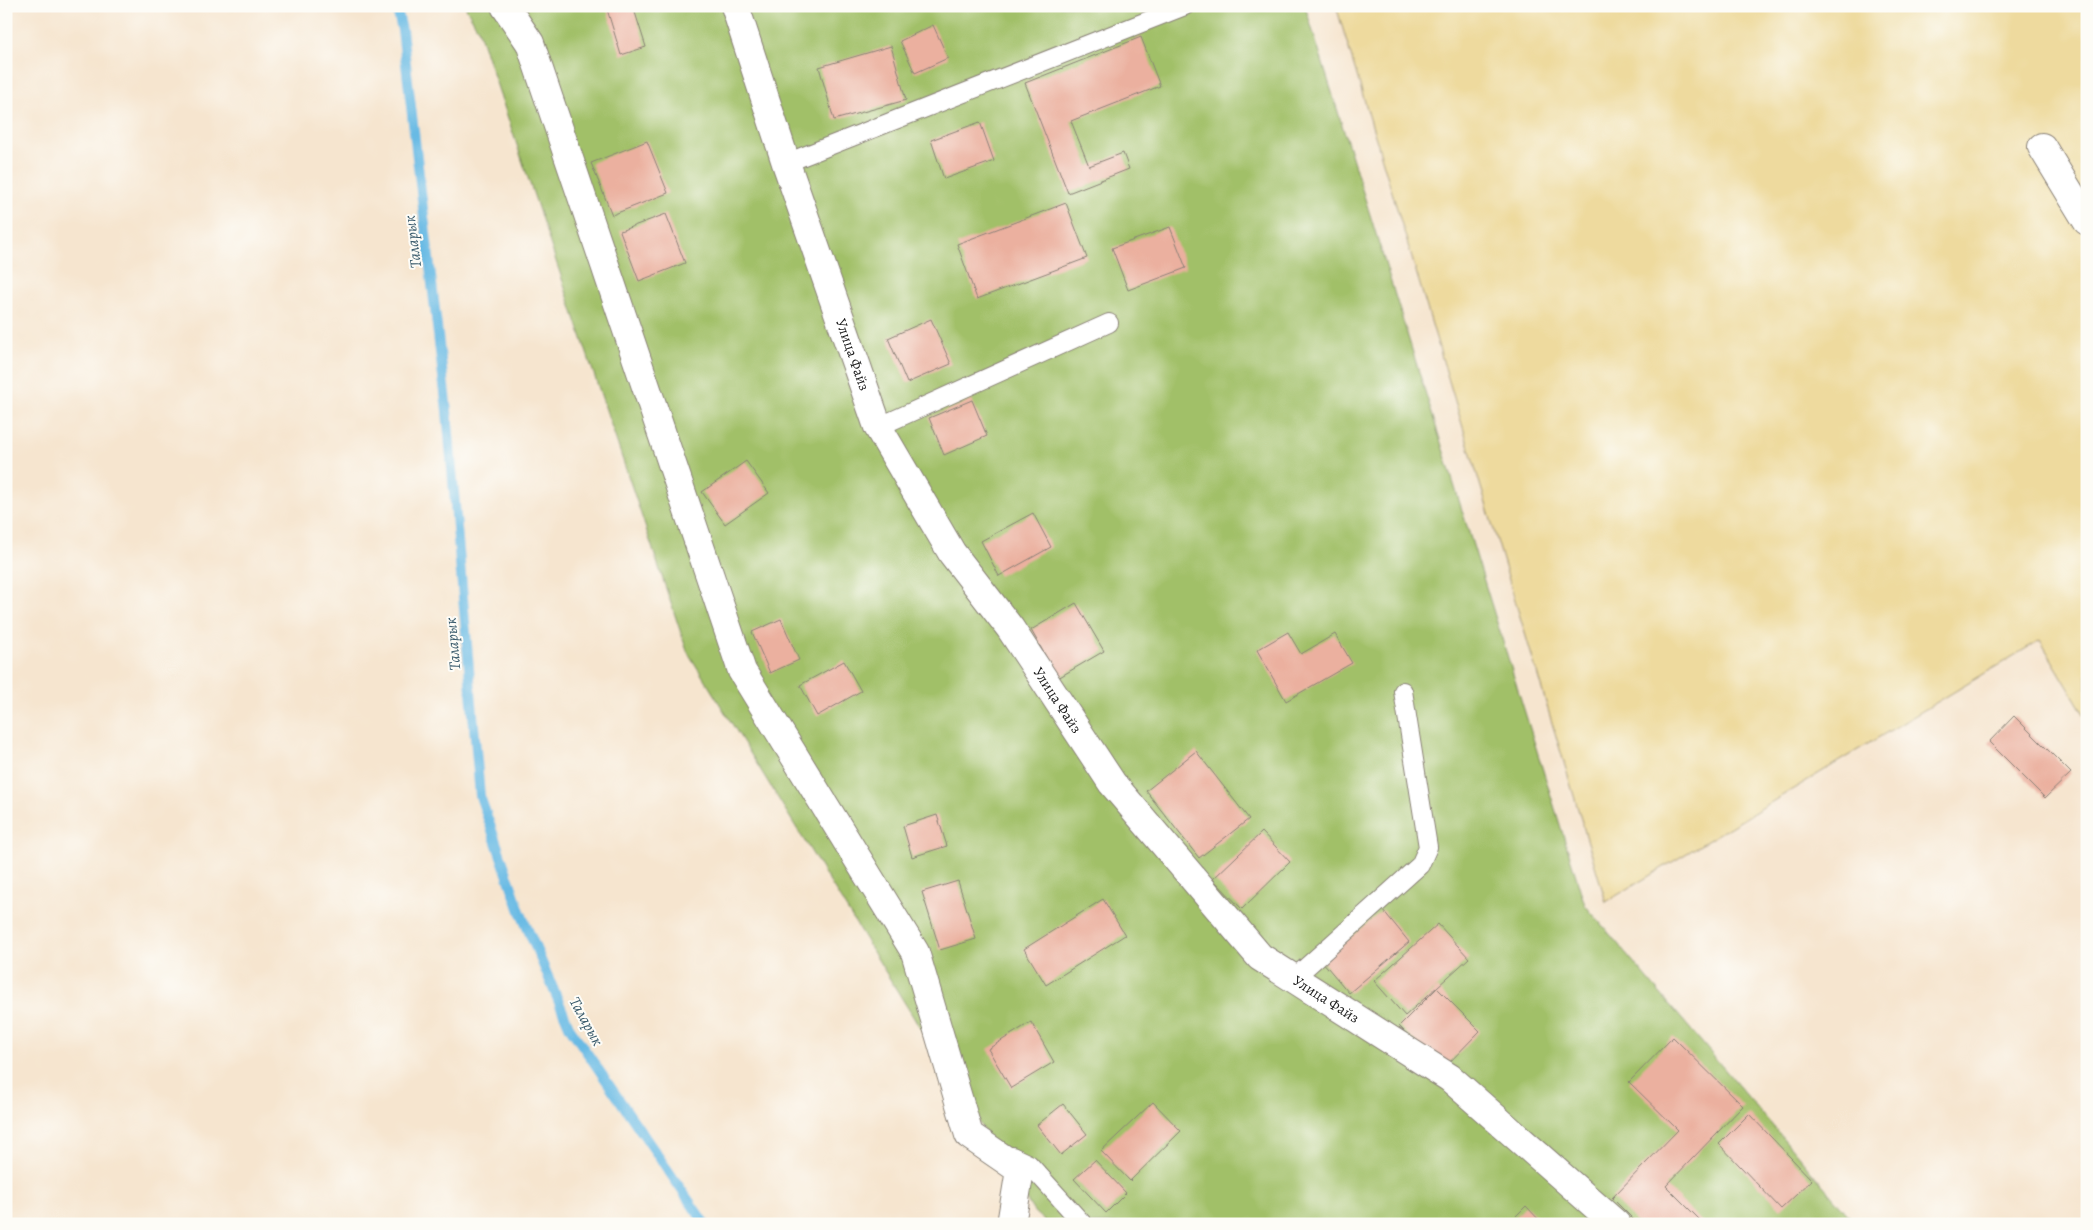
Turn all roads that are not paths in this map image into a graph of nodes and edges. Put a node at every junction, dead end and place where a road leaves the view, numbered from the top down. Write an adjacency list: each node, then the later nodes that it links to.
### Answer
1 (505, 6): 11 (street)
2 (735, 6): 5 (street, Улица Файз)
3 (1185, 6): 5 (lane)
4 (2042, 147): 6 (street)
5 (786, 163): 8 (street, Улица Файз)
6 (2087, 221)
7 (1109, 323): 8 (lane)
8 (878, 428): 10 (street, Улица Файз)
9 (1403, 691): 10 (lane)
10 (1293, 979): 14 (street, Улица Файз)
11 (969, 1135): 12 (street); 13 (lane)
12 (1011, 1224)
13 (1083, 1224)
14 (1616, 1224)

